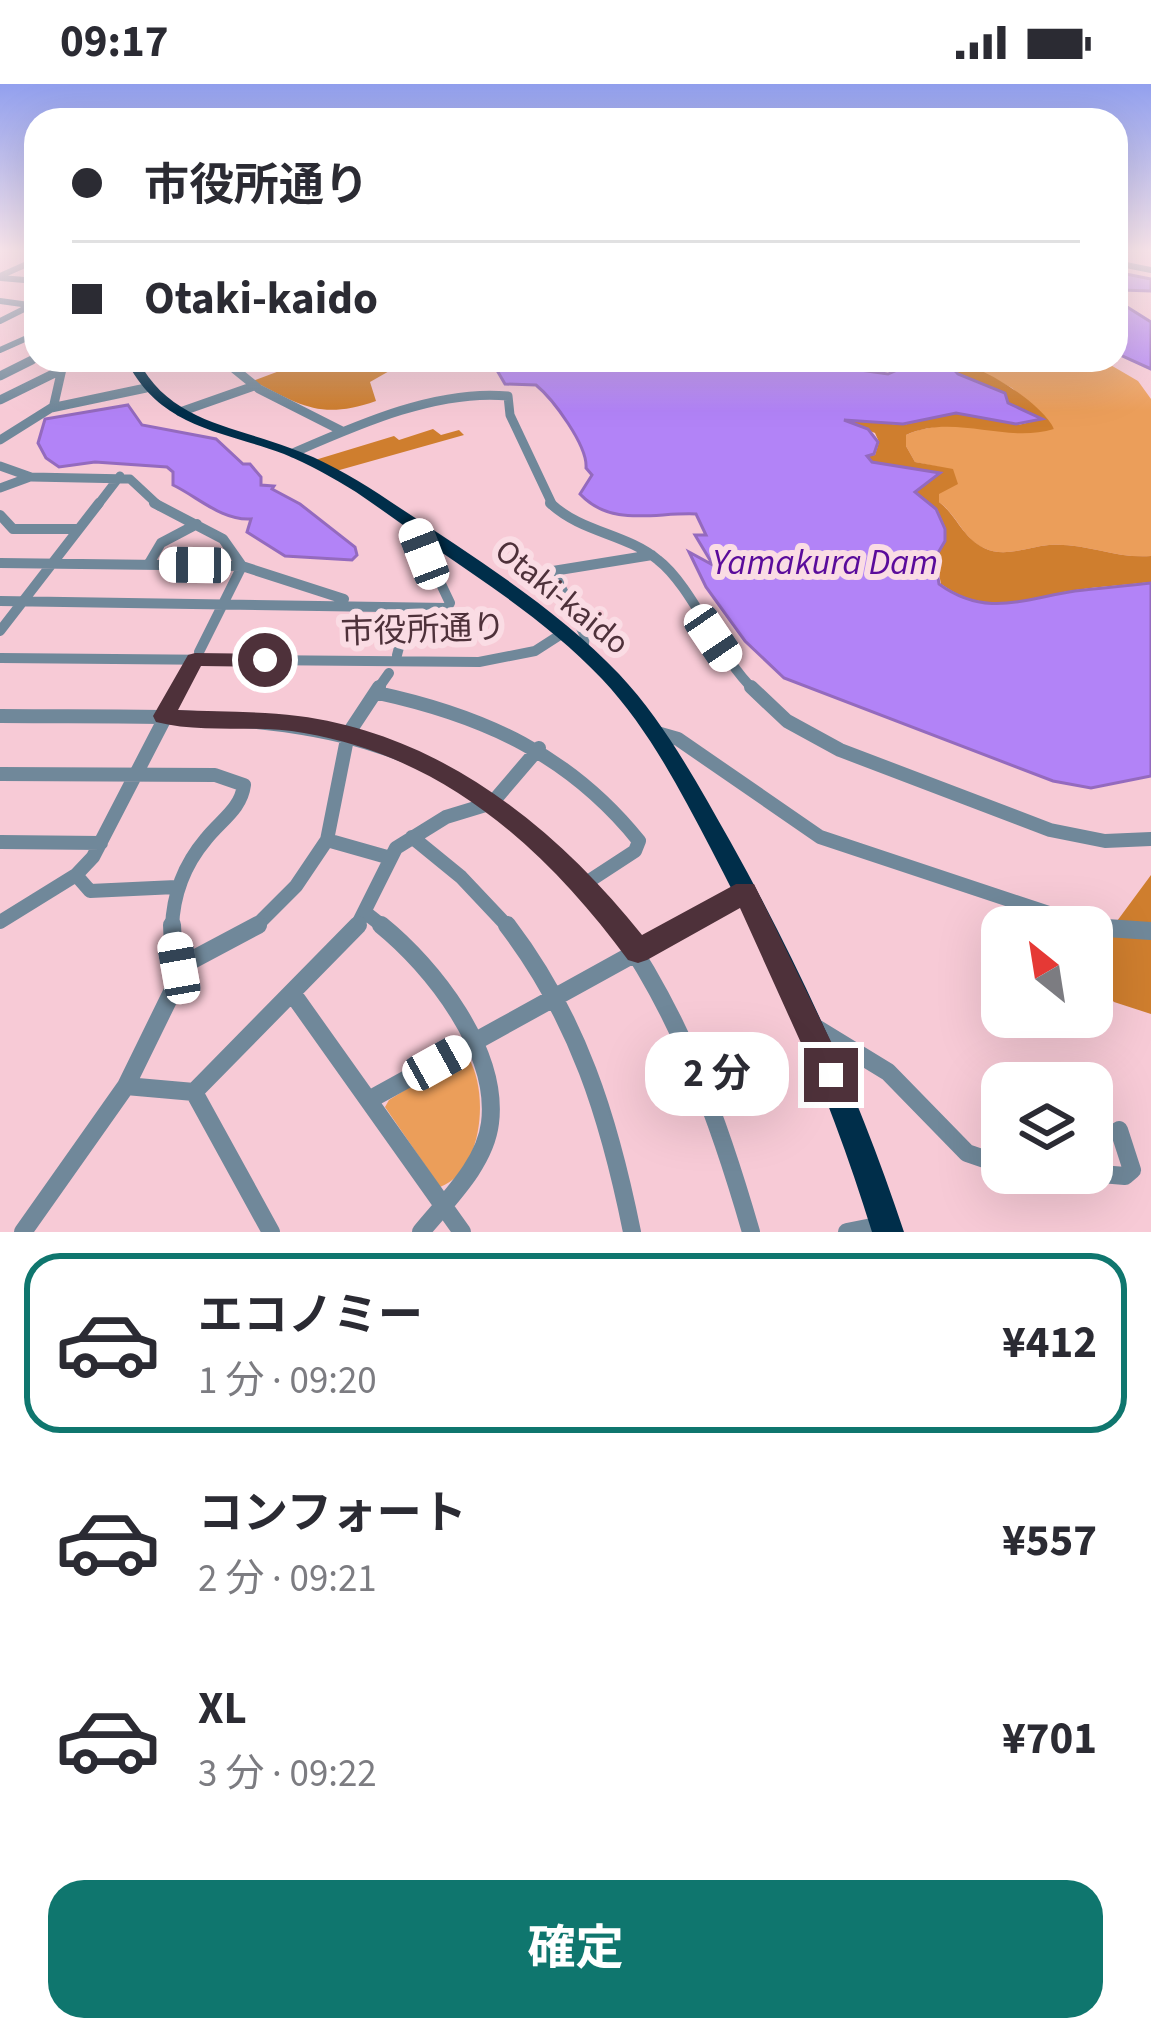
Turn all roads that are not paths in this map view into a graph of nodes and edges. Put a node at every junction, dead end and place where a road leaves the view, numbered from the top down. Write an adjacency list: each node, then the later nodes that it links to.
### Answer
1 (50, 372): 7 (street)
2 (61, 372): 8 (street)
3 (137, 372): 6 (highway, Otaki-kaido)
4 (237, 372): 5 (street)
5 (254, 386): 9 (street); 10 (street)
6 (146, 388): 8 (street); 9 (highway, Otaki-kaido)
7 (0, 400)
8 (54, 404): 11 (street)
9 (179, 412): 12 (highway, Otaki-kaido)
10 (342, 431): 12 (street); 21 (street)
11 (0, 440)
12 (293, 453): 19 (highway, Otaki-kaido)
13 (0, 466): 15 (street)
14 (120, 476): 15 (street); 18 (street); 20 (street)
15 (31, 477): 16 (street)
16 (0, 488)
17 (0, 515): 20 (street)
18 (197, 524): 24 (street); 25 (street)
19 (413, 525): 30 (street); 32 (highway, Otaki-kaido)
20 (79, 529): 23 (street)
21 (653, 555): 33 (street); 48 (street)
22 (0, 563): 23 (street)
23 (52, 564): 24 (street); 27 (street)
24 (148, 565): 25 (street)
25 (242, 566): 28 (street); 29 (street)
26 (0, 601): 27 (street)
27 (23, 601): 28 (street); 31 (street)
28 (223, 602): 29 (street); 36 (street)
29 (356, 603): 30 (street)
30 (409, 610): 35 (street)
31 (0, 631)
32 (563, 633): 33 (highway, Otaki-kaido); 35 (street, 市役所通り); 36 (street, 市役所通り)
33 (584, 650): 41 (highway, Otaki-kaido)
34 (0, 654): 36 (street, 市役所通り)
35 (397, 655): 36 (street, 市役所通り)
36 (197, 656): 39 (street)
37 (389, 673): 38 (street)
38 (378, 693): 42 (street); 43 (street)
39 (164, 716): 40 (street); 42 (street); 45 (street)
40 (3, 721)
41 (657, 733): 56 (highway, Otaki-kaido); 57 (street)
42 (348, 734): 46 (street); 49 (street)
43 (538, 748): 46 (street); 54 (street)
44 (0, 774): 45 (street)
45 (133, 777): 51 (street); 55 (street)
46 (492, 803): 47 (street); 54 (street)
47 (412, 837): 52 (street); 64 (street)
48 (1151, 839)
49 (327, 840): 52 (street); 63 (street)
50 (0, 842): 51 (street)
51 (101, 844): 53 (street)
52 (388, 857): 58 (street)
53 (76, 875): 55 (street); 59 (street)
54 (586, 883): 62 (street)
55 (176, 887): 63 (street)
56 (745, 892): 62 (street); 66 (highway, Otaki-kaido)
57 (1024, 906)
58 (367, 913): 65 (street); 67 (street)
59 (0, 922)
60 (1113, 928): 61 (street)
61 (1151, 931)
62 (638, 951): 64 (street); 81 (street)
63 (179, 968): 68 (street)
64 (559, 995): 67 (street); 80 (street)
65 (295, 997): 69 (street); 70 (street)
66 (809, 1024): 72 (street); 75 (highway, Otaki-kaido)
67 (470, 1044): 70 (street); 74 (street)
68 (126, 1086): 69 (street); 76 (street)
69 (194, 1092): 77 (street)
70 (369, 1100): 74 (street)
71 (1119, 1130): 73 (street)
72 (981, 1159)
73 (1113, 1175)
74 (441, 1208): 78 (street); 79 (street)
75 (887, 1228): 82 (street)
76 (23, 1232)
77 (271, 1232)
78 (421, 1232)
79 (462, 1232)
80 (632, 1232)
81 (751, 1232)
82 (848, 1232)

